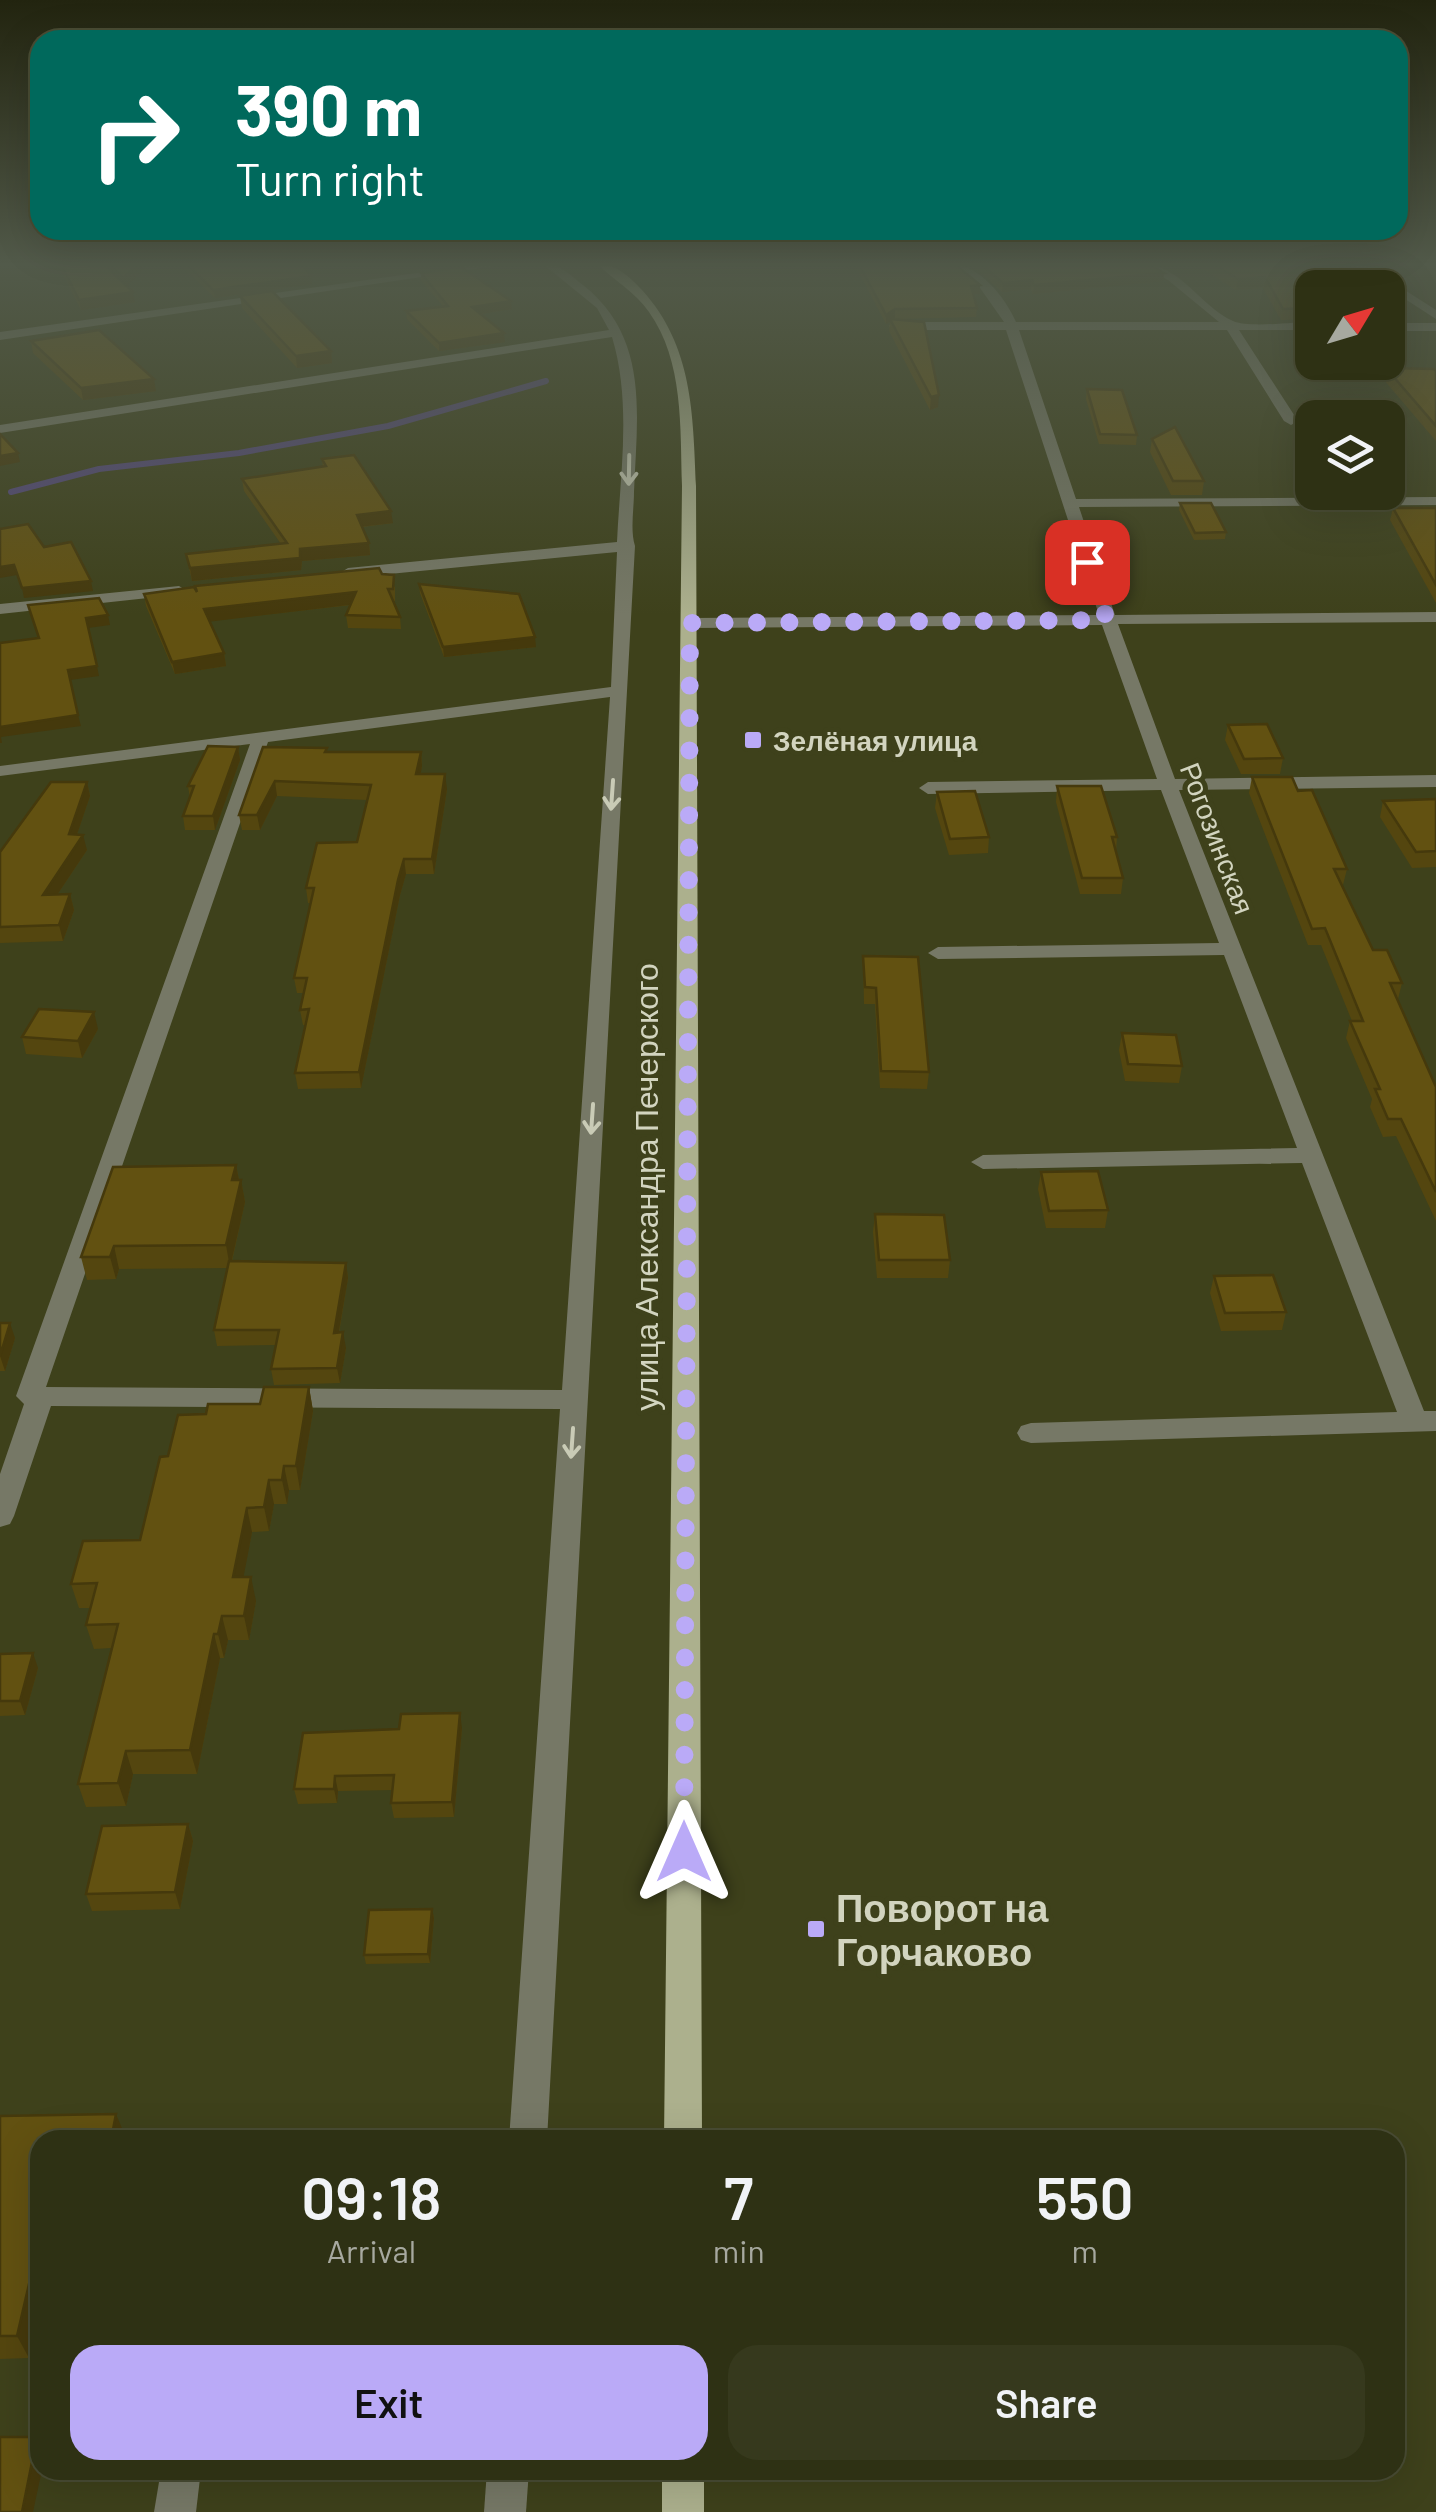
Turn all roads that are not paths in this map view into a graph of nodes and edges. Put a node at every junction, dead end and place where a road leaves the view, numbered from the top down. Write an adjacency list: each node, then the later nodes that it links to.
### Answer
1 (313, 381): 7 (street)
2 (629, 381): 10 (street, one-way to 10)
3 (681, 381): 16 (main road, улица Александра Печерского)
4 (1028, 381): 9 (street, Рогозинская)
5 (1266, 381): 6 (street)
6 (1290, 420)
7 (0, 430)
8 (1436, 502): 9 (street)
9 (1067, 504): 15 (street, Рогозинская)
10 (627, 546): 11 (street); 17 (street)
11 (323, 576)
12 (190, 590): 13 (street)
13 (0, 609)
14 (1436, 617): 15 (street)
15 (1107, 620): 16 (street); 21 (street, Рогозинская)
16 (690, 623): 33 (main road, улица Александра Печерского)
17 (619, 691): 18 (street); 28 (street, one-way to 28)
18 (261, 737): 19 (street); 27 (street)
19 (0, 771)
20 (1436, 782): 21 (street)
21 (1168, 785): 22 (street); 23 (street, Рогозинская)
22 (928, 788)
23 (1231, 949): 24 (street); 25 (street, Рогозинская)
24 (938, 953)
25 (1311, 1155): 26 (street); 29 (street, Рогозинская)
26 (983, 1162)
27 (40, 1397): 28 (street); 31 (street)
28 (575, 1400): 32 (street, one-way to 32)
29 (1425, 1421): 30 (street)
30 (1031, 1433)
31 (0, 1516)
32 (529, 2130)
33 (683, 2130)
34 (180, 2480): 37 (street)
35 (507, 2480): 38 (street)
36 (683, 2480): 39 (main road)
37 (175, 2512)
38 (505, 2512)
39 (683, 2512)

